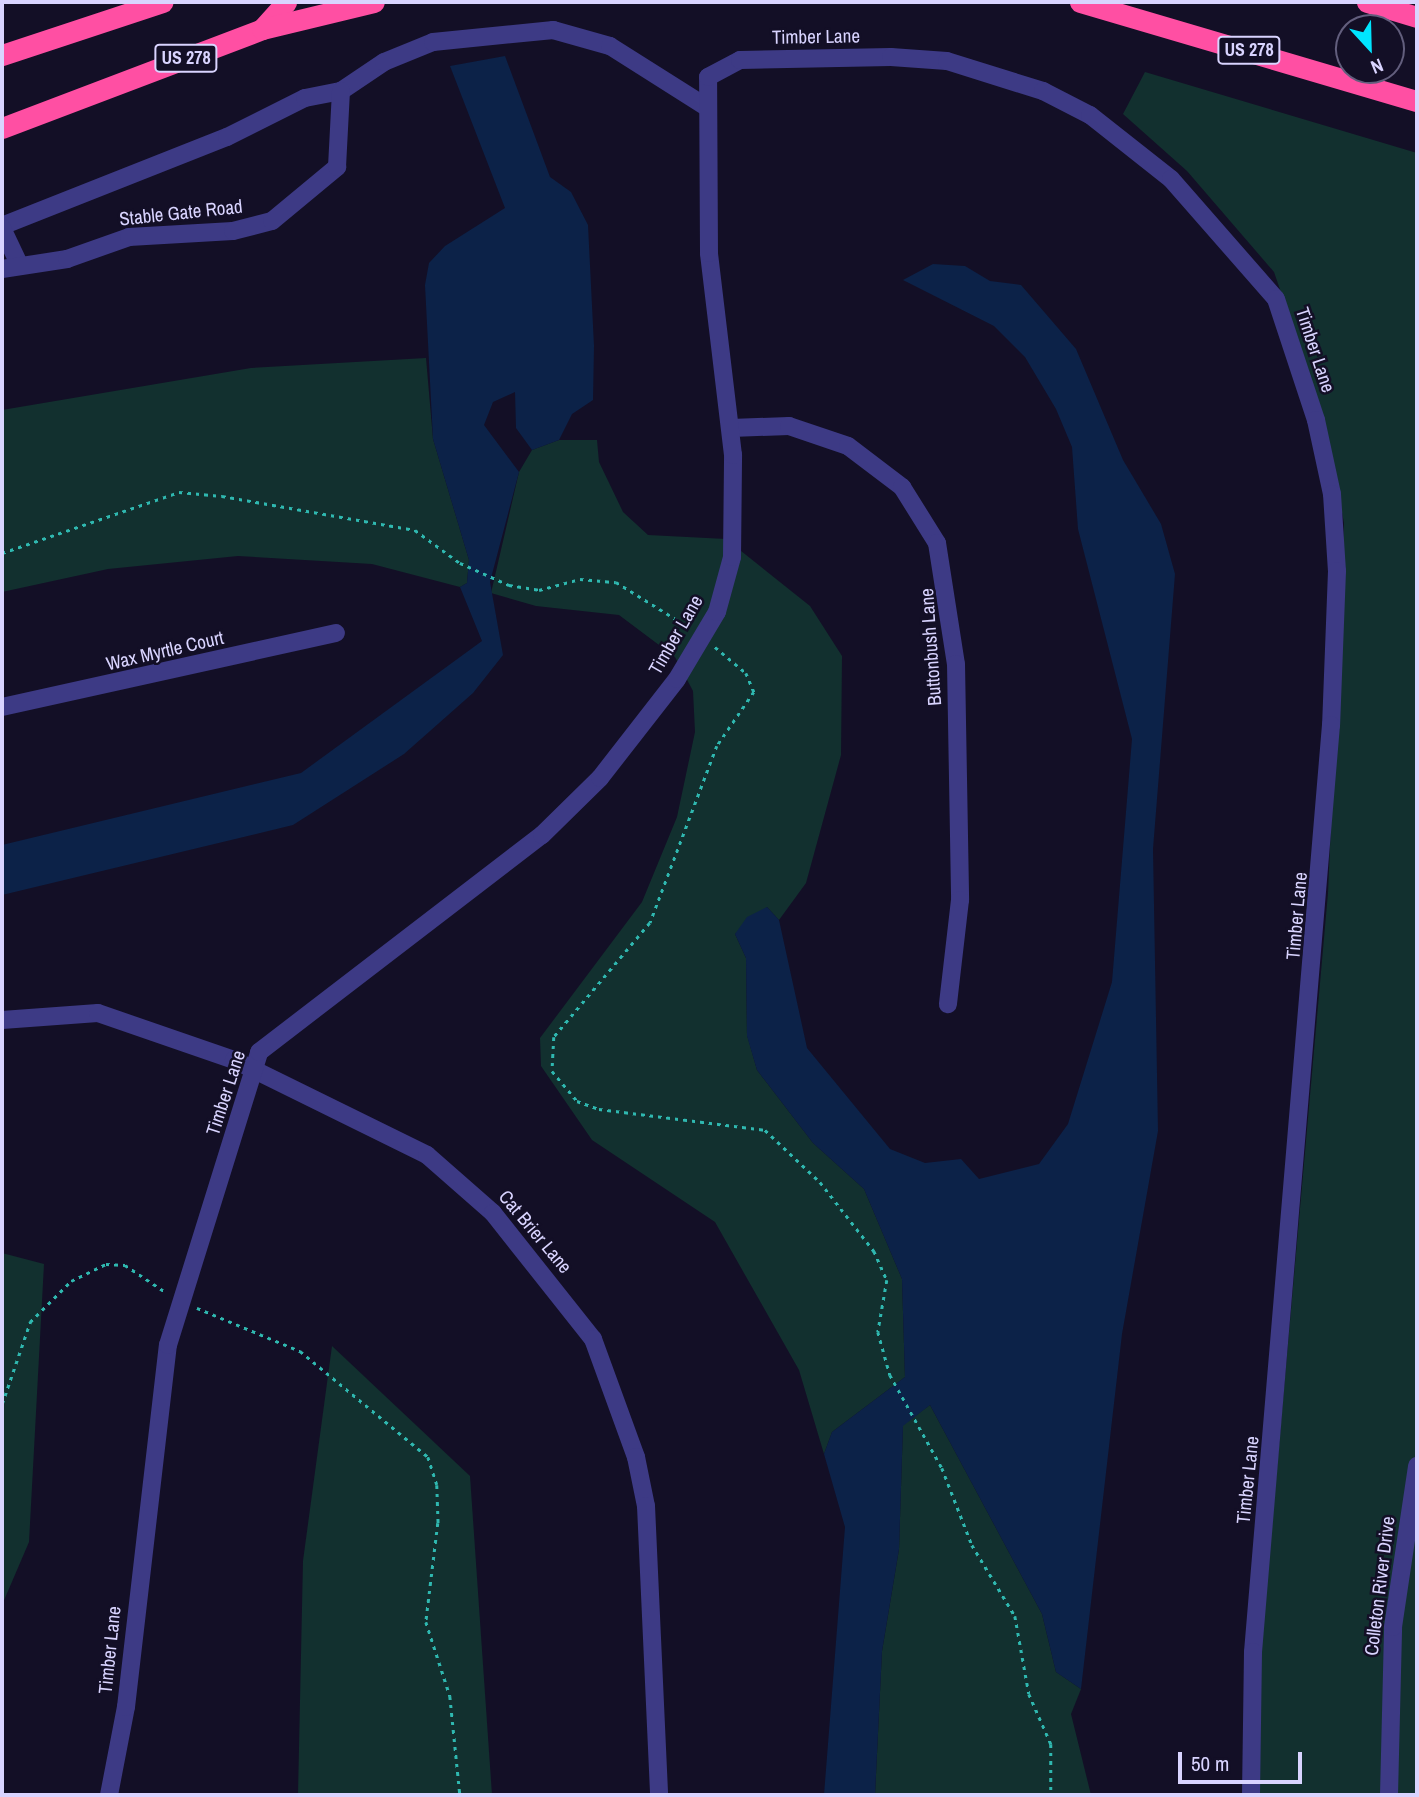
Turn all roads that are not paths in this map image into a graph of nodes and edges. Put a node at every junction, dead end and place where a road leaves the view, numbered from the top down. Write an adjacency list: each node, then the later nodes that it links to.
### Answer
1 (162, 2): 8 (highway)
2 (286, 2): 7 (highway)
3 (374, 2): 7 (highway, US 278)
4 (1080, 2): 10 (highway, US 278)
5 (1367, 2): 6 (highway)
6 (1417, 18)
7 (262, 29): 12 (highway, US 278)
8 (2, 55)
9 (341, 91): 11 (street, Stable Gate Road); 13 (street, Stable Gate Road); 14 (street, Stable Gate Road)
10 (1417, 101)
11 (705, 106): 16 (street, Timber Lane); 25 (street, Timber Lane)
12 (2, 128)
13 (2, 227): 14 (street, Stable Gate Road)
14 (20, 266): 15 (street, Stable Gate Road)
15 (2, 269)
16 (731, 428): 19 (street, Buttonbush Lane); 21 (street, Timber Lane)
17 (336, 633): 18 (street, Wax Myrtle Court)
18 (2, 707)
19 (948, 1004)
20 (2, 1020): 21 (street, Cat Brier Lane)
21 (254, 1070): 23 (street, Timber Lane); 24 (street, Cat Brier Lane)
22 (1417, 1466): 26 (street, Colleton River Drive)
23 (109, 1795)
24 (659, 1795)
25 (1251, 1795)
26 (1389, 1795)

